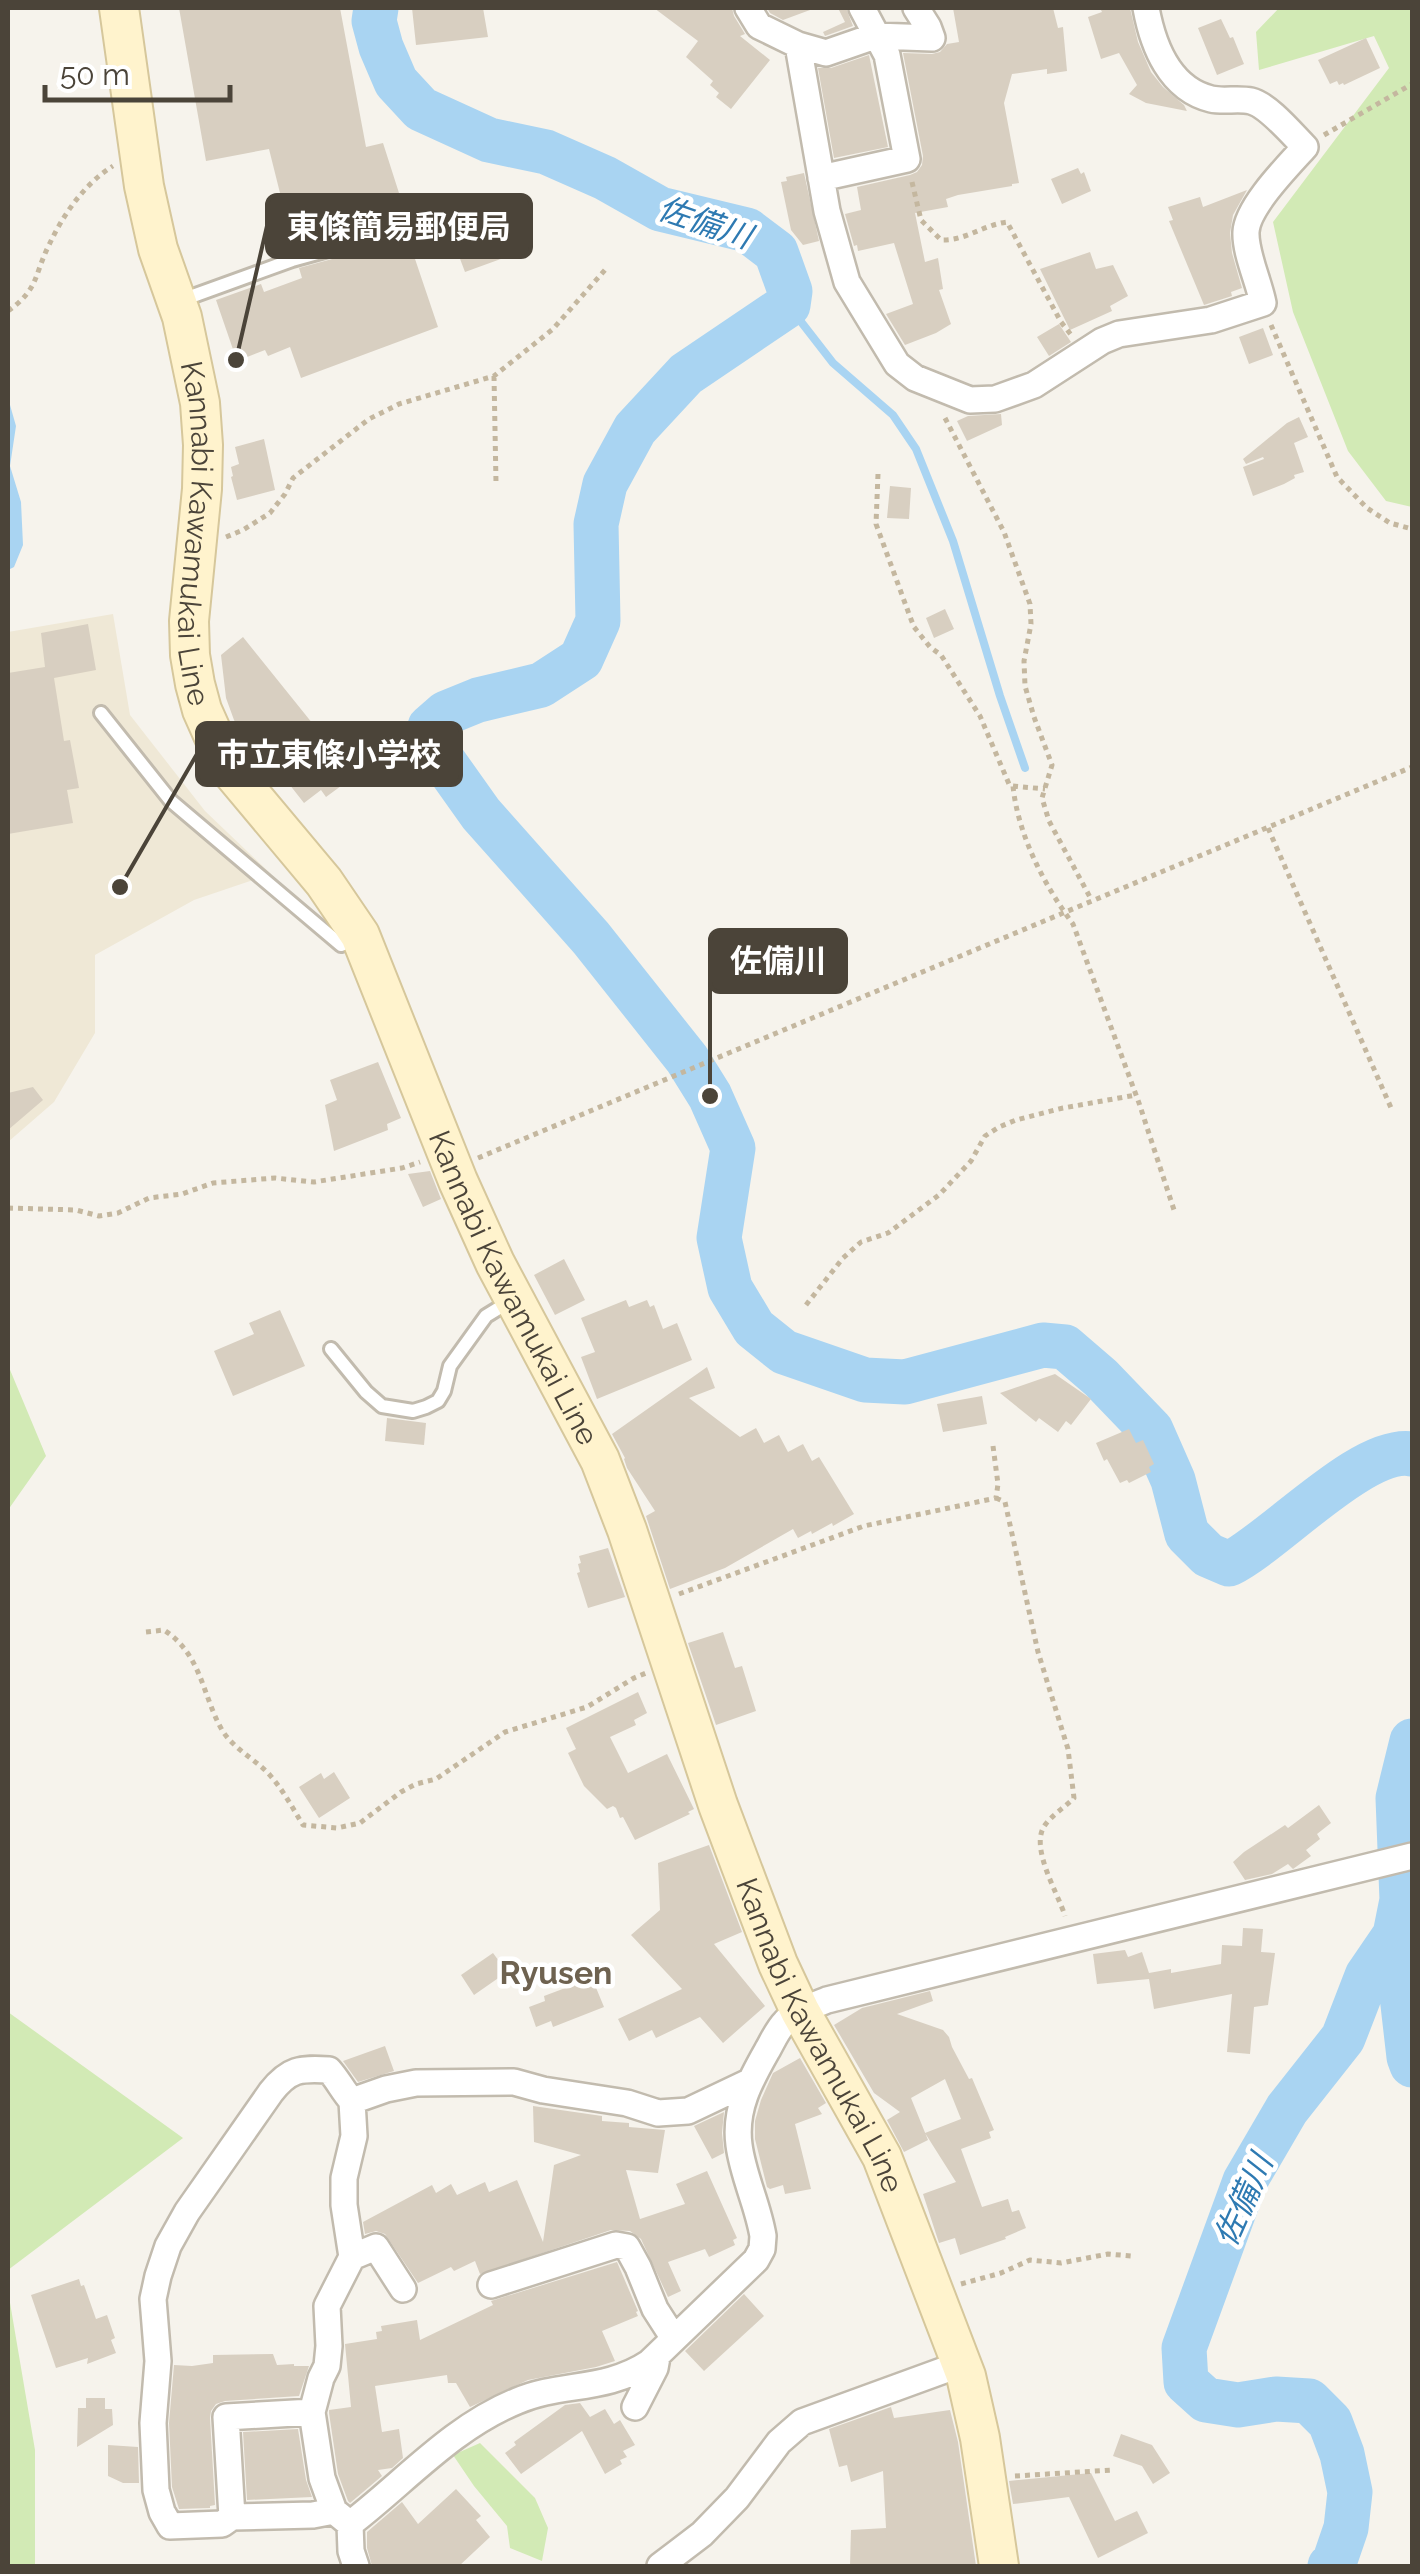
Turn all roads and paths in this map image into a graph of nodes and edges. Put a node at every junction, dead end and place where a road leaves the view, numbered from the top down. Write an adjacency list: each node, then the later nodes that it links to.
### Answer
1 (120, 8): 11 (main road, Kannabi Kawamukai Line)
2 (748, 8): 7 (street)
3 (862, 8): 6 (street)
4 (916, 8): 6 (street)
5 (1146, 8): 9 (street)
6 (876, 36): 7 (street); 10 (street)
7 (798, 45): 12 (street)
8 (1412, 84): 9 (path)
9 (1305, 147): 16 (street)
10 (907, 159): 12 (street); 18 (path)
11 (141, 163): 15 (main road, Kannabi Kawamukai Line); 17 (path)
12 (821, 178): 20 (street)
13 (463, 213): 15 (lane)
14 (606, 270): 19 (path)
15 (176, 302): 24 (main road, Kannabi Kawamukai Line)
16 (1263, 304): 18 (street); 23 (path)
17 (8, 311)
18 (1092, 348): 20 (street)
19 (494, 376): 22 (path); 24 (path)
20 (944, 390): 28 (path)
21 (878, 474): 27 (path)
22 (496, 482)
23 (1412, 529)
24 (198, 536): 32 (main road, Kannabi Kawamukai Line)
25 (101, 713): 32 (lane)
26 (1412, 767): 29 (path)
27 (1013, 786): 28 (path); 31 (path)
28 (1045, 790): 30 (path)
29 (1268, 828): 30 (path); 34 (path)
30 (1092, 900): 31 (path)
31 (1064, 912): 33 (path); 35 (path)
32 (360, 936): 35 (main road, Kannabi Kawamukai Line)
33 (1136, 1095): 37 (path); 39 (path)
34 (1392, 1110)
35 (449, 1160): 36 (path); 38 (main road, Kannabi Kawamukai Line)
36 (8, 1208)
37 (1175, 1213)
38 (514, 1298): 40 (lane); 43 (main road, Kannabi Kawamukai Line)
39 (806, 1305)
40 (331, 1349)
41 (993, 1446): 42 (path)
42 (996, 1498): 43 (path); 47 (path)
43 (652, 1604): 45 (main road, Kannabi Kawamukai Line)
44 (146, 1632): 45 (path)
45 (671, 1665): 48 (main road, Kannabi Kawamukai Line)
46 (1412, 1856): 47 (street)
47 (1071, 1940): 48 (street)
48 (800, 2011): 49 (street); 55 (main road, Kannabi Kawamukai Line)
49 (749, 2082): 50 (street); 56 (street)
50 (352, 2101): 52 (street); 62 (street)
51 (1131, 2256): 55 (path)
52 (352, 2257): 54 (street); 59 (street)
53 (491, 2285): 56 (street)
54 (403, 2289)
55 (934, 2292): 57 (main road, Kannabi Kawamukai Line)
56 (666, 2345): 58 (street); 63 (street)
57 (961, 2364): 61 (main road, Kannabi Kawamukai Line); 64 (street)
58 (634, 2407)
59 (312, 2412): 62 (street); 63 (street)
60 (1113, 2470): 61 (path)
61 (987, 2478): 66 (main road, Kannabi Kawamukai Line)
62 (232, 2517): 63 (street)
63 (342, 2518): 65 (street)
64 (670, 2563)
65 (356, 2566)
66 (999, 2566)

